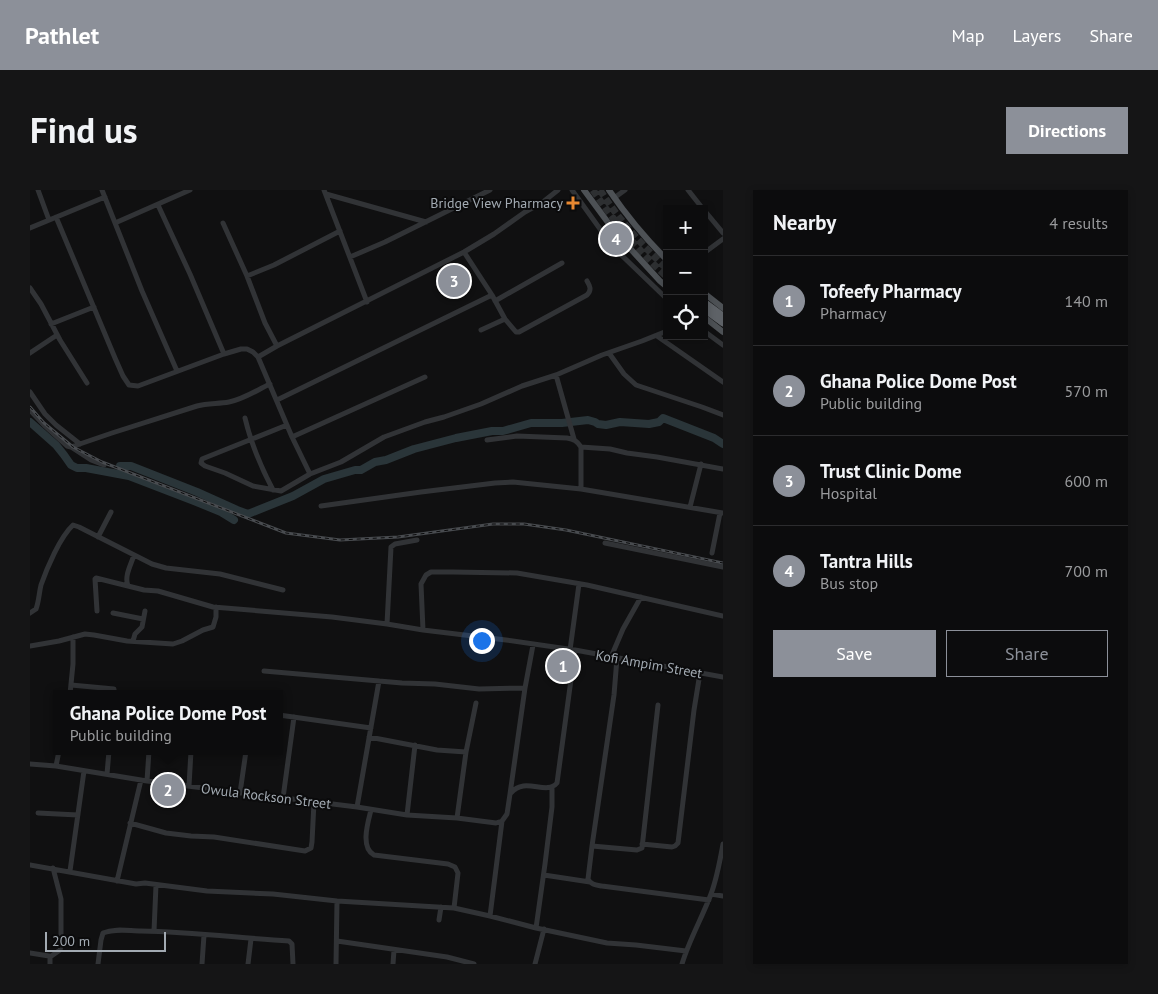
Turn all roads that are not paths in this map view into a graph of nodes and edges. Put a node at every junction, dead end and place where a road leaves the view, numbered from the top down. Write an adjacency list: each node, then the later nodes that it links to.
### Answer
1 (38, 190): 19 (street)
2 (102, 190): 13 (street)
3 (190, 190): 15 (street)
4 (490, 190): 12 (street)
5 (558, 190): 28 (street)
6 (572, 190): 37 (street)
7 (584, 190): 34 (main road)
8 (609, 190): 14 (main road)
9 (625, 190): 14 (street)
10 (688, 190): 16 (street)
11 (325, 192): 20 (street); 24 (street)
12 (481, 192): 20 (street)
13 (105, 197): 18 (street); 21 (street)
14 (614, 198): 29 (main road)
15 (158, 205): 21 (street); 60 (street)
16 (700, 205)
17 (708, 215): 25 (street)
18 (56, 217): 19 (street); 42 (street)
19 (49, 220): 23 (street)
20 (426, 222): 30 (street)
21 (115, 223): 62 (street)
22 (223, 223): 32 (street)
23 (30, 228)
24 (340, 231): 30 (street); 32 (street)
25 (723, 233)
26 (723, 239): 27 (street)
27 (708, 250)
28 (464, 252): 36 (street); 40 (street)
29 (663, 256)
30 (350, 257): 40 (street)
31 (562, 263): 39 (street)
32 (247, 276): 57 (street)
33 (587, 281): 46 (street)
34 (663, 284)
35 (30, 288): 49 (street)
36 (492, 295): 39 (street); 69 (street)
37 (663, 295)
38 (707, 295): 43 (main road)
39 (495, 301): 46 (street)
40 (367, 302): 57 (street)
41 (708, 305): 45 (highway)
42 (94, 307): 49 (street); 62 (street)
43 (723, 308)
44 (708, 312): 48 (highway)
45 (723, 316)
46 (505, 319): 50 (street)
47 (708, 320): 52 (main road)
48 (723, 323)
49 (51, 324): 54 (street)
50 (481, 330)
51 (663, 332): 55 (street)
52 (723, 332)
53 (708, 334): 56 (street)
54 (57, 335): 58 (street); 66 (street)
55 (657, 336): 59 (street); 65 (street)
56 (723, 344)
57 (277, 346): 61 (street)
58 (30, 353)
59 (609, 353): 63 (street); 71 (street)
60 (224, 354): 61 (street); 62 (street)
61 (258, 357): 67 (street)
62 (177, 371)
63 (556, 375): 75 (street); 84 (street)
64 (425, 377): 74 (street)
65 (723, 382)
66 (87, 383)
67 (270, 384): 69 (street); 78 (street)
68 (30, 392): 78 (street)
69 (277, 400): 73 (street)
70 (30, 410): 79 (street)
71 (723, 415)
72 (245, 418): 76 (street)
73 (287, 425): 74 (street); 76 (street)
74 (292, 437): 84 (street)
75 (574, 439): 77 (street); 80 (street)
76 (250, 440): 86 (street); 86 (street)
77 (486, 440)
78 (80, 444): 79 (street)
79 (71, 447): 82 (street)
80 (581, 447): 81 (street); 85 (street)
81 (702, 464): 83 (street); 88 (street)
82 (104, 465)
83 (723, 469)
84 (310, 474): 86 (street)
85 (581, 489): 87 (street); 88 (street)
86 (273, 490)
87 (321, 506)
88 (690, 507): 90 (street)
89 (111, 512): 91 (street)
90 (721, 513): 94 (street)
91 (98, 537): 95 (street); 103 (street)
92 (417, 540): 108 (street)
93 (605, 543): 96 (street)
94 (712, 553)
95 (134, 555): 98 (street); 99 (street)
96 (723, 567)
97 (579, 584): 100 (street); 109 (street); 114 (street)
98 (128, 586): 101 (street, Kofi Ampim Street); 104 (street, Kofi Ampim Street)
99 (283, 590)
100 (641, 598): 106 (street); 115 (street)
101 (216, 607): 108 (street, Kofi Ampim Street); 111 (street)
102 (145, 611): 107 (street)
103 (30, 612)
104 (97, 612)
105 (113, 613): 107 (street)
106 (723, 616)
107 (143, 619): 111 (street)
108 (387, 624): 109 (street, Kofi Ampim Street)
109 (424, 630): 112 (street, Kofi Ampim Street)
110 (73, 638): 111 (street); 113 (street); 120 (street)
111 (133, 641)
112 (533, 645): 114 (street, Kofi Ampim Street); 121 (street)
113 (30, 646)
114 (573, 650): 115 (street, Kofi Ampim Street); 143 (street)
115 (614, 658): 117 (street, Kofi Ampim Street); 158 (street)
116 (264, 671): 119 (street)
117 (700, 674): 118 (street, Kofi Ampim Street); 156 (street)
118 (723, 677)
119 (379, 681): 121 (street); 128 (street)
120 (71, 685): 122 (street); 123 (street)
121 (525, 688): 145 (street)
122 (70, 690)
123 (114, 690)
124 (476, 703): 131 (street)
125 (658, 706): 156 (street)
126 (283, 716): 127 (street)
127 (294, 717): 128 (street); 146 (street)
128 (371, 728): 129 (street)
129 (368, 737): 130 (street); 148 (street)
130 (414, 745): 131 (street); 151 (street)
131 (466, 752): 153 (street)
132 (58, 755): 138 (street)
133 (109, 755): 140 (street)
134 (148, 755): 141 (street)
135 (191, 755): 142 (street)
136 (245, 755): 144 (street)
137 (30, 764): 138 (street, Owula Rockson Street)
138 (56, 766): 139 (street, Owula Rockson Street)
139 (84, 771): 140 (street, Owula Rockson Street); 152 (street)
140 (107, 774): 141 (street, Owula Rockson Street)
141 (144, 780): 142 (street, Owula Rockson Street); 155 (street)
142 (189, 786): 144 (street, Owula Rockson Street)
143 (553, 787): 145 (street); 162 (street)
144 (240, 793): 146 (street, Owula Rockson Street)
145 (510, 794): 154 (street)
146 (283, 798): 147 (street, Owula Rockson Street)
147 (314, 802): 148 (street, Owula Rockson Street); 155 (street)
148 (357, 807): 149 (street, Owula Rockson Street)
149 (370, 810): 151 (street, Owula Rockson Street); 170 (street)
150 (38, 812): 152 (street)
151 (407, 815): 153 (street, Owula Rockson Street)
152 (78, 816): 161 (street)
153 (457, 818): 154 (street, Owula Rockson Street)
154 (502, 820): 171 (street)
155 (130, 823): 163 (street)
156 (642, 844): 158 (street)
157 (723, 844): 167 (street)
158 (592, 846): 164 (street)
159 (30, 865): 160 (street)
160 (53, 868): 161 (street); 182 (street)
161 (70, 871): 163 (street)
162 (544, 875): 164 (street); 173 (street)
163 (117, 881): 165 (street)
164 (590, 882): 167 (street)
165 (156, 885): 168 (street); 175 (street)
166 (723, 896): 167 (street)
167 (710, 897): 180 (street)
168 (337, 901): 169 (street); 178 (street)
169 (441, 907): 170 (street); 172 (street)
170 (454, 908): 171 (street)
171 (490, 916): 173 (street)
172 (439, 920)
173 (536, 928): 174 (street)
174 (544, 929): 180 (street); 191 (street)
175 (154, 931): 176 (street); 184 (street)
176 (204, 935): 177 (street); 185 (street)
177 (251, 939): 186 (street); 187 (street)
178 (337, 941): 179 (street); 188 (street)
179 (394, 950): 189 (street); 190 (street)
180 (686, 951): 192 (street)
181 (30, 953): 182 (street)
182 (50, 957): 183 (street)
183 (50, 964)
184 (98, 964)
185 (202, 964)
186 (248, 964)
187 (293, 964)
188 (336, 964)
189 (393, 964)
190 (474, 964)
191 (535, 964)
192 (682, 964)

